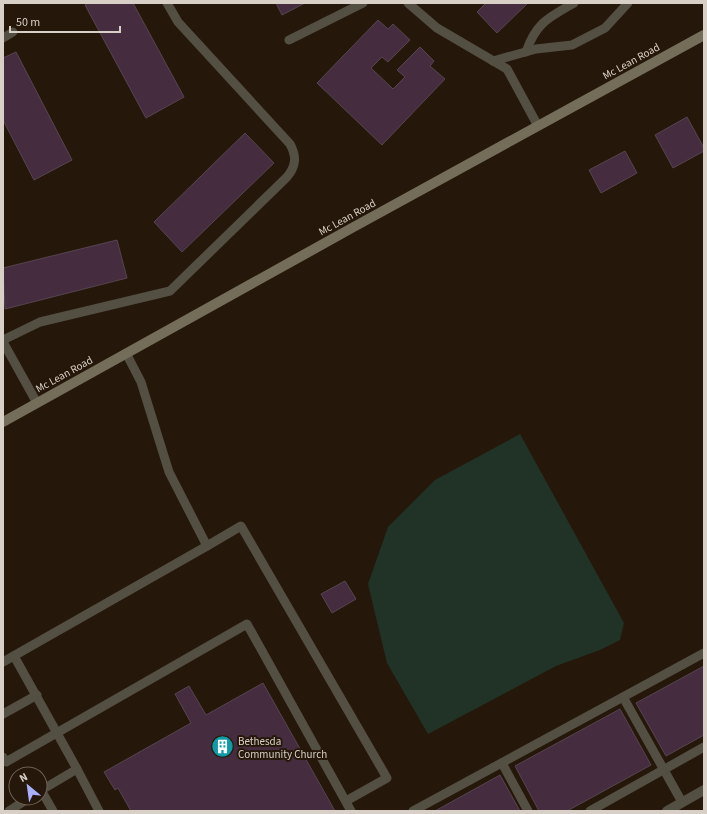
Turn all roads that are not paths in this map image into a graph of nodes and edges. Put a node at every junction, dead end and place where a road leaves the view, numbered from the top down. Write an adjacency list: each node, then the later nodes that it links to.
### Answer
1 (167, 3): 13 (lane)
2 (363, 3): 9 (lane)
3 (408, 3): 11 (lane)
4 (574, 3): 10 (lane)
5 (628, 3): 10 (lane)
6 (13, 32): 8 (lane)
7 (704, 35): 12 (main road, Mc Lean Road)
8 (3, 38)
9 (289, 40)
10 (526, 52): 11 (lane)
11 (493, 61): 12 (lane)
12 (538, 126): 14 (main road, Mc Lean Road)
13 (3, 341): 15 (lane)
14 (126, 353): 15 (main road, Mc Lean Road); 17 (lane)
15 (37, 403): 16 (main road, Mc Lean Road)
16 (3, 422)
17 (207, 546): 19 (lane); 32 (lane)
18 (704, 653): 22 (lane)
19 (14, 656): 20 (lane); 21 (lane)
20 (3, 662)
21 (36, 695): 23 (lane); 24 (lane)
22 (623, 697): 27 (lane); 29 (lane)
23 (3, 714)
24 (57, 733): 26 (lane); 28 (lane); 32 (lane)
25 (704, 747): 29 (lane)
26 (3, 757)
27 (502, 763): 38 (lane); 39 (lane)
28 (77, 769): 30 (lane); 36 (lane)
29 (664, 770): 34 (lane); 40 (lane)
30 (48, 786)
31 (704, 790): 34 (street)
32 (346, 801): 37 (lane)
33 (48, 802): 35 (lane)
34 (682, 802): 41 (street)
35 (53, 811)
36 (99, 811)
37 (352, 811)
38 (413, 811)
39 (528, 811)
40 (590, 811)
41 (667, 811)

